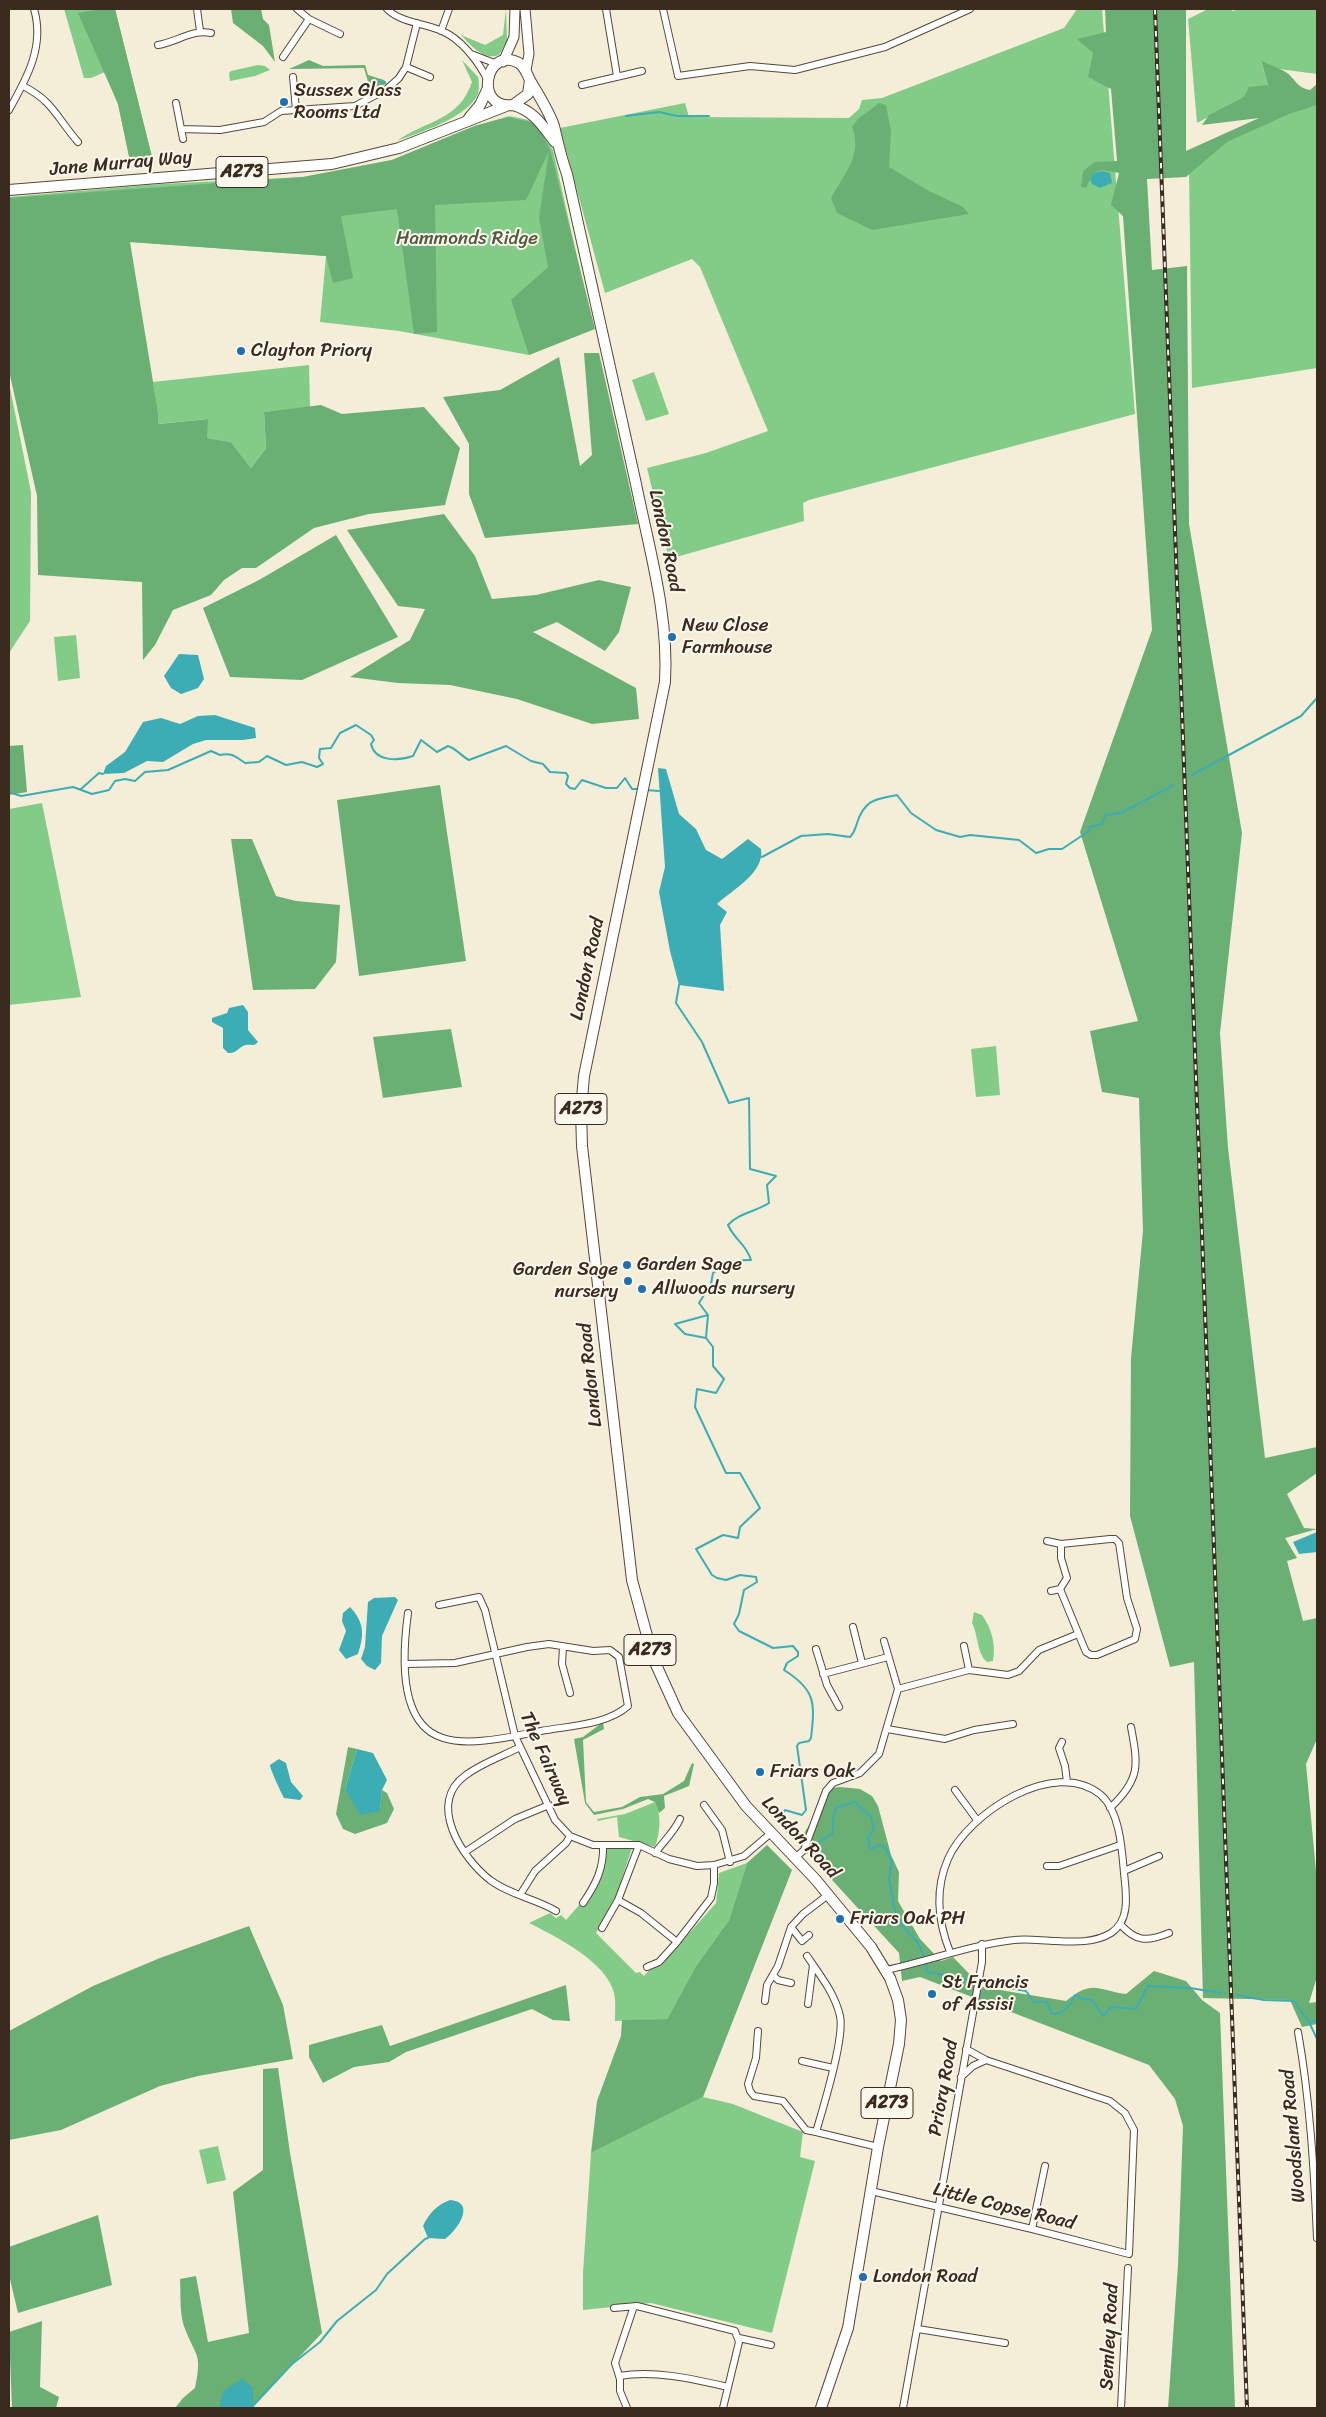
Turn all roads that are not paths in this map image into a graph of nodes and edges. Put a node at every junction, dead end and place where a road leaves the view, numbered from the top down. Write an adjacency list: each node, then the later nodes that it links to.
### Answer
1 (34, 9): 28 (street)
2 (197, 9): 12 (street)
3 (297, 9): 10 (street)
4 (387, 9): 11 (street)
5 (449, 9): 13 (street)
6 (520, 9): 19 (main road); 22 (main road)
7 (606, 9): 23 (street)
8 (663, 9): 9 (street)
9 (970, 9)
10 (309, 19): 15 (street); 18 (street)
11 (416, 24): 13 (street); 20 (street)
12 (200, 31): 14 (street); 16 (street)
13 (441, 31): 17 (street)
14 (211, 33)
15 (340, 34)
16 (158, 44)
17 (470, 54): 19 (street); 26 (street)
18 (283, 57)
19 (500, 63): 22 (main road); 26 (main road)
20 (406, 67): 25 (street); 32 (street)
21 (642, 71): 23 (street)
22 (528, 75): 30 (main road, A273); 37 (main road, London Road / A273)
23 (617, 76): 27 (street)
24 (293, 77): 32 (street)
25 (430, 77)
26 (487, 83): 30 (main road, London Road / A273); 33 (main road)
27 (582, 85)
28 (22, 86): 31 (street); 36 (street)
29 (176, 103): 34 (street)
30 (510, 105): 33 (main road, Jane Murray Way / A273); 37 (main road, London Road / A273)
31 (9, 110)
32 (296, 110): 34 (street)
33 (468, 119): 38 (main road, Jane Murray Way / A273)
34 (180, 129): 35 (street)
35 (182, 139)
36 (78, 142)
37 (557, 145): 73 (main road, London Road / A273)
38 (9, 190)
39 (1047, 1541): 40 (street)
40 (1061, 1544): 41 (street); 46 (street)
41 (1060, 1589): 42 (street); 46 (street)
42 (1051, 1591)
43 (439, 1605): 51 (street, The Fairway)
44 (408, 1613): 54 (street)
45 (853, 1627): 53 (street)
46 (1078, 1634): 55 (street)
47 (884, 1640): 52 (street)
48 (964, 1646): 55 (street)
49 (563, 1647): 51 (street); 58 (street); 63 (street)
50 (816, 1649): 56 (street)
51 (495, 1653): 54 (street); 63 (street, The Fairway)
52 (888, 1656): 53 (street); 57 (street)
53 (862, 1663): 56 (street)
54 (406, 1664): 63 (street)
55 (969, 1670): 57 (street)
56 (823, 1674): 59 (street)
57 (898, 1689): 62 (street)
58 (570, 1693)
59 (839, 1707)
60 (1013, 1724): 62 (street)
61 (1131, 1727): 70 (street)
62 (887, 1729): 81 (street)
63 (515, 1736): 65 (street, The Fairway)
64 (1062, 1742): 66 (street)
65 (520, 1747): 68 (street, The Fairway); 78 (street)
66 (1067, 1782): 70 (street); 72 (street)
67 (955, 1790): 72 (street)
68 (549, 1805): 74 (street, The Fairway); 78 (street)
69 (704, 1805): 82 (street)
70 (1110, 1808): 77 (street)
71 (680, 1819): 79 (street)
72 (978, 1820): 98 (street)
73 (771, 1832): 81 (main road, London Road / A273); 82 (street, The Fairway)
74 (570, 1836): 75 (street, The Fairway); 86 (street)
75 (603, 1845): 76 (street, The Fairway); 89 (street)
76 (639, 1845): 79 (street, The Fairway); 88 (street)
77 (1120, 1845): 84 (street); 85 (street)
78 (465, 1852): 86 (street)
79 (655, 1853): 83 (street, The Fairway)
80 (1158, 1856): 85 (street)
81 (795, 1858): 87 (main road, London Road / A273)
82 (730, 1862): 83 (street, The Fairway)
83 (714, 1865): 96 (street)
84 (1046, 1866)
85 (1124, 1870): 91 (street)
86 (520, 1895): 90 (street)
87 (828, 1895): 92 (street); 102 (main road, London Road / A273)
88 (618, 1900): 93 (street); 96 (street)
89 (583, 1902)
90 (556, 1911)
91 (1120, 1924): 94 (street); 97 (street)
92 (791, 1927): 95 (street); 103 (street)
93 (602, 1928)
94 (1169, 1933)
95 (809, 1935)
96 (677, 1942): 101 (street)
97 (982, 1944): 98 (street); 109 (street, Priory Road)
98 (950, 1952): 102 (street)
99 (807, 1956): 100 (street)
100 (813, 1965): 106 (street); 112 (street)
101 (647, 1967)
102 (886, 1970): 116 (main road, London Road / A273)
103 (773, 1976): 104 (street); 105 (street)
104 (791, 1983)
105 (764, 2001)
106 (808, 2004)
107 (758, 2031): 114 (street)
108 (1298, 2032): 115 (street, Woodsland Road)
109 (966, 2049): 110 (street); 113 (street, Priory Road)
110 (986, 2060): 113 (street); 120 (street, Little Copse Road)
111 (802, 2061): 112 (street)
112 (833, 2068): 114 (street)
113 (960, 2077): 119 (street, Priory Road)
114 (816, 2132): 116 (street)
115 (1315, 2145): 121 (street, Woodsland Road)
116 (878, 2146): 118 (main road, London Road / A273)
117 (1045, 2166): 120 (street)
118 (871, 2191): 119 (street, Little Copse Road); 133 (main road, London Road / A273)
119 (939, 2207): 120 (street, Little Copse Road); 125 (street, Priory Road)
120 (1032, 2229)
121 (1317, 2238)
122 (1128, 2268): 135 (street, Semley Road)
123 (634, 2306): 124 (street); 126 (street); 129 (street)
124 (614, 2308)
125 (918, 2329): 127 (street); 134 (street, Priory Road)
126 (739, 2338): 128 (street); 130 (street)
127 (1005, 2343)
128 (771, 2345)
129 (619, 2376): 130 (street); 131 (street)
130 (728, 2388): 132 (street)
131 (627, 2408)
132 (723, 2408)
133 (821, 2408)
134 (903, 2408)
135 (1121, 2408)

